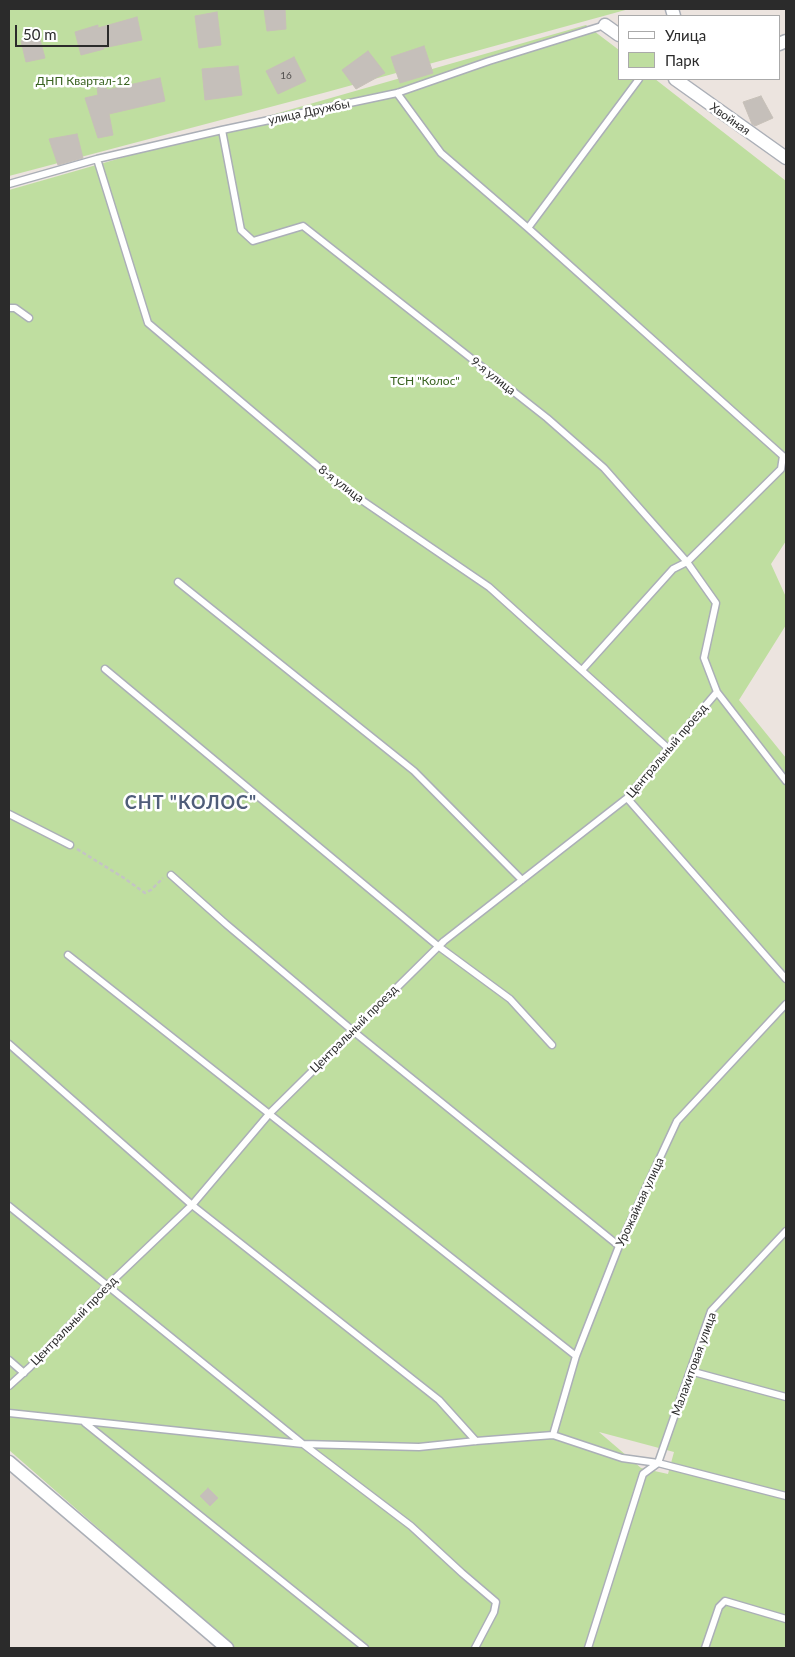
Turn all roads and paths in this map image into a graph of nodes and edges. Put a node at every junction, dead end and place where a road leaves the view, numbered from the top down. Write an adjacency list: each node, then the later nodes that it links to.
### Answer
1 (605, 25): 2 (street); 5 (lane, улица Дружбы)
2 (618, 34)
3 (638, 80): 10 (lane)
4 (676, 80): 7 (street, Хвойная)
5 (397, 94): 6 (lane, улица Дружбы); 10 (lane)
6 (222, 130): 8 (lane, улица Дружбы); 13 (lane, 9-я улица)
7 (786, 158)
8 (97, 159): 9 (lane, улица Дружбы); 16 (lane, 8-я улица)
9 (9, 184)
10 (528, 228): 13 (lane)
11 (9, 308): 12 (lane)
12 (29, 318)
13 (687, 562): 16 (lane); 17 (lane, 9-я улица)
14 (178, 582): 24 (lane)
15 (104, 669): 25 (lane)
16 (582, 670): 18 (lane, 8-я улица)
17 (717, 692): 18 (lane, Центральный проезд); 19 (lane, 9-я улица)
18 (669, 749): 20 (lane, Центральный проезд)
19 (786, 781)
20 (627, 798): 24 (lane, Центральный проезд); 27 (lane)
21 (9, 814): 22 (lane)
22 (70, 845): 23 (path)
23 (171, 875): 29 (lane)
24 (522, 880): 25 (lane, Центральный проезд)
25 (438, 946): 29 (lane, Центральный проезд); 31 (lane)
26 (68, 955): 32 (lane)
27 (786, 978)
28 (786, 1004): 36 (lane, Урожайная улица)
29 (353, 1031): 32 (lane, Центральный проезд); 36 (lane)
30 (9, 1044): 33 (lane)
31 (552, 1045)
32 (270, 1113): 33 (lane, Центральный проезд); 38 (lane)
33 (192, 1205): 37 (lane, Центральный проезд); 47 (lane)
34 (9, 1206): 37 (lane)
35 (786, 1230): 40 (lane, Малахитовая улица)
36 (619, 1246): 38 (lane, Урожайная улица)
37 (107, 1286): 41 (lane, Центральный проезд); 48 (lane)
38 (576, 1356): 46 (lane, Урожайная улица)
39 (9, 1360): 41 (lane)
40 (690, 1371): 43 (lane); 50 (lane, Малахитовая улица)
41 (24, 1373): 42 (lane, Центральный проезд)
42 (9, 1386)
43 (786, 1397)
44 (9, 1413): 45 (lane)
45 (84, 1422): 48 (lane); 54 (lane)
46 (553, 1435): 47 (lane); 50 (lane)
47 (476, 1440): 48 (lane)
48 (303, 1444): 55 (lane)
49 (9, 1462): 53 (street)
50 (658, 1463): 51 (lane); 56 (lane)
51 (786, 1496)
52 (786, 1619): 57 (lane)
53 (227, 1648)
54 (365, 1648)
55 (475, 1648)
56 (588, 1648)
57 (705, 1648)

